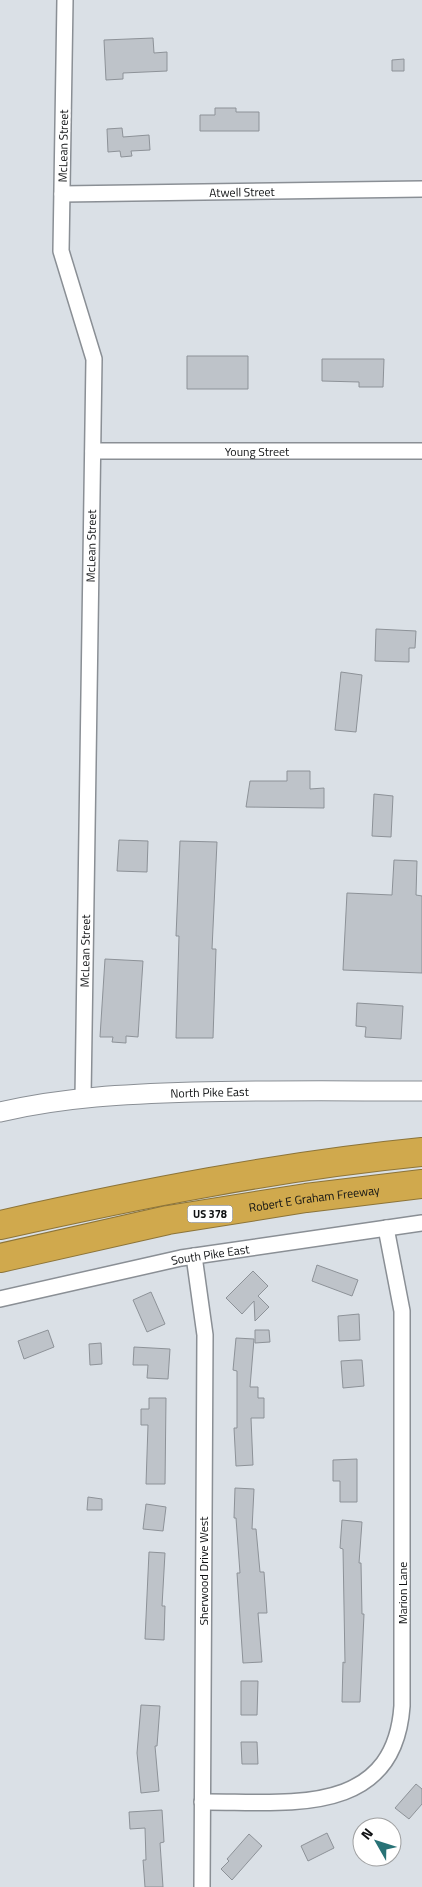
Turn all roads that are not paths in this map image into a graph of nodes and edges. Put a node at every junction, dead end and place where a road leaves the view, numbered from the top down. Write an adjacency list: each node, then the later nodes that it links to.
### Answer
1 (65, 0): 3 (street, McLean Street)
2 (422, 188): 3 (street, Atwell Street)
3 (62, 194): 5 (street, McLean Street)
4 (422, 450): 5 (street, Young Street)
5 (93, 451): 7 (street, McLean Street)
6 (422, 1091): 7 (street, North Pike East)
7 (83, 1098): 8 (street, North Pike East)
8 (0, 1112)
9 (422, 1152): 12 (highway, US 378)
10 (422, 1184): 15 (highway, Robert E Graham Freeway / US 378)
11 (422, 1223): 13 (street, South Pike East)
12 (0, 1225)
13 (386, 1228): 14 (street, South Pike East); 17 (street, Marion Lane)
14 (194, 1256): 16 (street, South Pike East); 17 (street, Sherwood Drive West)
15 (0, 1258)
16 (0, 1299)
17 (202, 1802): 18 (street, Sherwood Drive West)
18 (202, 1887)

